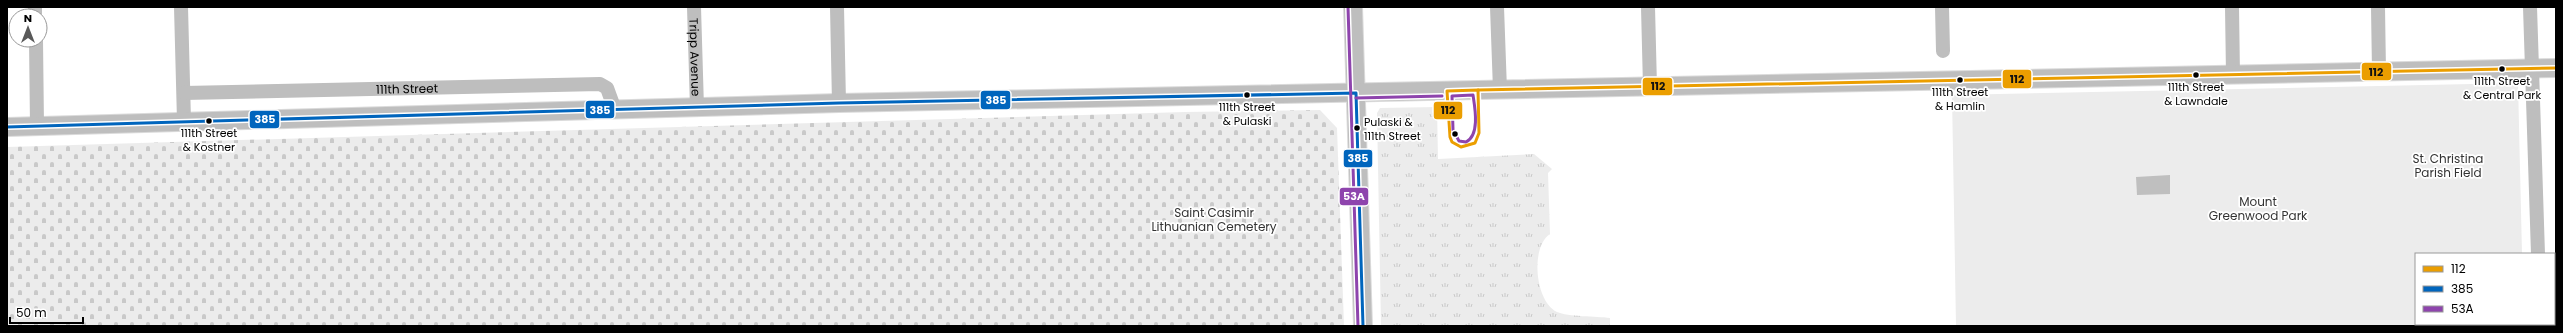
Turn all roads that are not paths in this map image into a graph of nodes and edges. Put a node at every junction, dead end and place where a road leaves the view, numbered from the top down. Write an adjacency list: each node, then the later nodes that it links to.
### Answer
1 (181, 7): 19 (street)
2 (694, 7): 22 (street, Tripp Avenue)
3 (837, 7): 21 (street)
4 (1353, 7): 20 (main road)
5 (1648, 7): 17 (street)
6 (1942, 7): 12 (street)
7 (2378, 7): 15 (street)
8 (2530, 7): 14 (street)
9 (2232, 11): 16 (street)
10 (1498, 12): 18 (street)
11 (36, 48): 25 (street)
12 (1943, 51)
13 (2556, 68): 14 (main road)
14 (2532, 69): 15 (main road); 27 (street)
15 (2379, 72): 16 (main road)
16 (2234, 75): 17 (main road)
17 (1650, 87): 18 (main road)
18 (1500, 90): 20 (main road)
19 (184, 93): 23 (street, 111th Street); 24 (street)
20 (1356, 93): 21 (main road); 28 (main road)
21 (839, 103): 22 (main road)
22 (697, 108): 23 (main road)
23 (615, 110): 24 (main road)
24 (184, 121): 25 (main road)
25 (37, 126): 26 (main road)
26 (7, 127)
27 (2538, 253)
28 (1363, 326)

